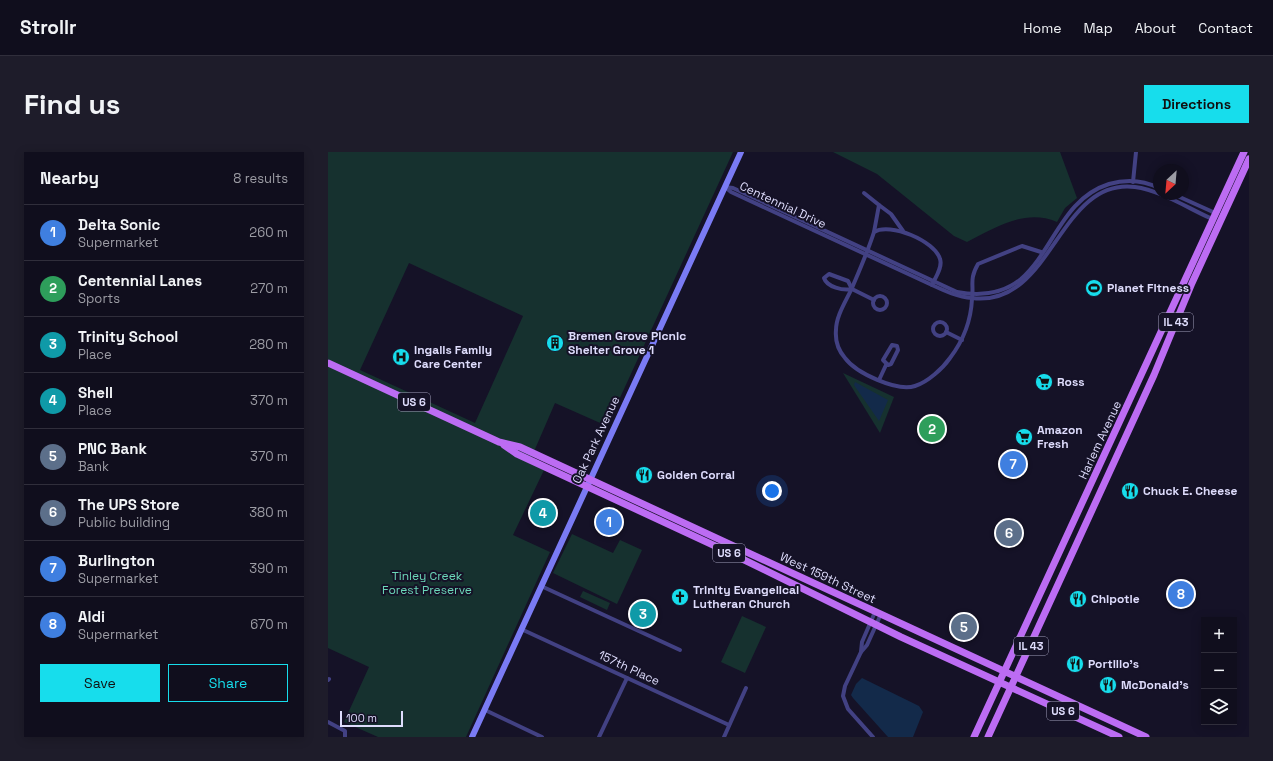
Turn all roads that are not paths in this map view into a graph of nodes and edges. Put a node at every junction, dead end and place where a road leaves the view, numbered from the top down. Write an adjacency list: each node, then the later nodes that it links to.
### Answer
1 (741, 152): 8 (street, Oak Park Avenue)
2 (1136, 152): 5 (street)
3 (1244, 152): 12 (main road, Harlem Avenue / IL 43)
4 (1249, 159): 12 (main road, Harlem Avenue / IL 43)
5 (1134, 180): 6 (street); 7 (street); 16 (street, Centennial Drive)
6 (1133, 186): 12 (street); 20 (street, Centennial Drive)
7 (1153, 186)
8 (725, 187): 15 (street, Centennial Drive); 17 (street, Centennial Drive); 27 (street, Oak Park Avenue)
9 (864, 193): 11 (street)
10 (1186, 200): 12 (street)
11 (878, 205): 13 (street); 14 (street)
12 (1217, 219): 33 (main road, Harlem Avenue / IL 43); 34 (main road, Harlem Avenue / IL 43)
13 (903, 231): 14 (street); 18 (street)
14 (874, 232): 15 (street)
15 (868, 250): 17 (street); 18 (street, Centennial Drive)
16 (1042, 252): 20 (street, Centennial Drive); 20 (street)
17 (867, 255): 18 (street, Centennial Drive); 19 (street)
18 (933, 283): 20 (street, Centennial Drive)
19 (852, 289): 19 (street); 21 (street); 26 (street)
20 (972, 296): 23 (street)
21 (874, 300)
22 (946, 332): 23 (street)
23 (962, 340): 26 (street)
24 (328, 363): 27 (main road, West 159th Street / US 6)
25 (886, 365): 25 (street); 26 (street)
26 (879, 380)
27 (588, 483): 28 (street, Oak Park Avenue); 29 (main road, West 159th Street / US 6); 30 (main road, West 159th Street / US 6)
28 (541, 586): 31 (street, Oak Park Avenue); 32 (street)
29 (878, 613): 30 (street); 33 (main road, West 159th Street / US 6)
30 (873, 623): 36 (main road, West 159th Street / US 6); 47 (street)
31 (521, 629): 35 (street, 157th Place); 39 (street, Oak Park Avenue)
32 (680, 650)
33 (1004, 671): 34 (main road, West 159th Street / US 6); 36 (main road, Harlem Avenue / IL 43)
34 (1018, 677): 38 (main road, Harlem Avenue / IL 43); 51 (main road, West 159th Street / US 6)
35 (626, 678): 41 (street, 157th Place); 45 (street)
36 (999, 682): 38 (main road, West 159th Street / US 6); 48 (main road, Harlem Avenue / IL 43)
37 (746, 688): 41 (street)
38 (1012, 688): 49 (main road, Harlem Avenue / IL 43); 50 (main road, West 159th Street / US 6)
39 (484, 710): 43 (street, Oak Park Avenue); 44 (street)
40 (328, 722): 42 (street)
41 (729, 725): 46 (street)
42 (345, 737)
43 (472, 737)
44 (542, 737)
45 (599, 737)
46 (724, 737)
47 (873, 737)
48 (974, 737)
49 (988, 737)
50 (1119, 737)
51 (1146, 737)

